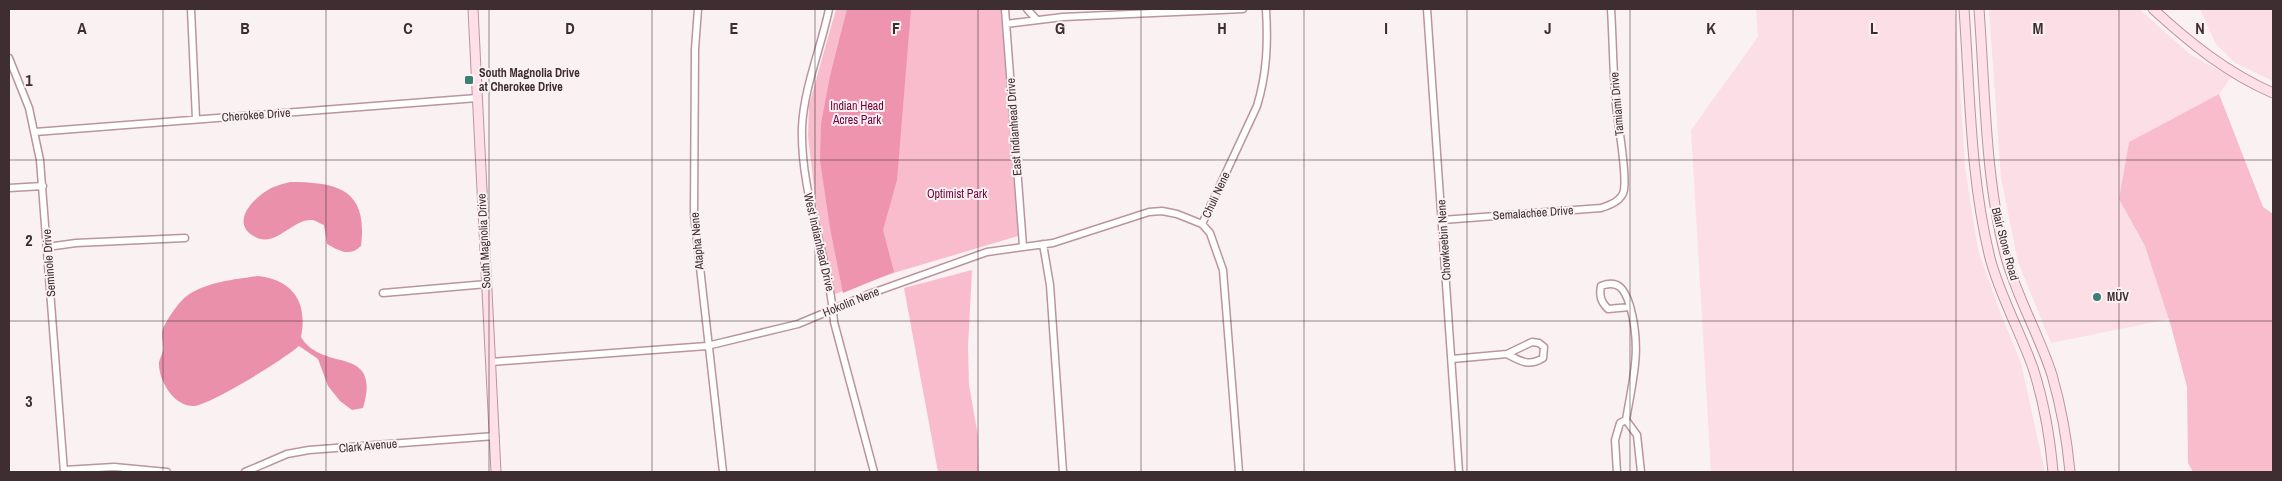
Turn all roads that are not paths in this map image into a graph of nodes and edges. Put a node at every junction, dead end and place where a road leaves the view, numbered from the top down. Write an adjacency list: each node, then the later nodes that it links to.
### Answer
1 (191, 9): 22 (street)
2 (473, 9): 19 (main road, South Magnolia Drive)
3 (698, 9): 39 (street, Atapha Nene)
4 (829, 9): 38 (street, West Indianhead Drive)
5 (1006, 9): 16 (street, East Indianhead Drive)
6 (1027, 9): 15 (street)
7 (1243, 9): 14 (street)
8 (1266, 9): 28 (street, Chuli Nene)
9 (1427, 9): 27 (street, Chowkeebin Nene)
10 (1611, 9): 26 (street, Tamiami Drive)
11 (1964, 9): 21 (main road, Blair Stone Road)
12 (1979, 9): 20 (main road, Blair Stone Road)
13 (2154, 9): 18 (main road)
14 (1139, 11): 15 (street)
15 (1037, 20): 16 (street)
16 (1006, 24): 31 (street, East Indianhead Drive)
17 (9, 58): 23 (street, Seminole Drive)
18 (2273, 93)
19 (477, 98): 22 (street, Cherokee Drive); 35 (main road, South Magnolia Drive)
20 (1986, 101): 21 (main road); 33 (main road, Blair Stone Road)
21 (1970, 102): 34 (main road, Blair Stone Road)
22 (196, 119): 23 (street, Cherokee Drive)
23 (36, 132): 24 (street, Seminole Drive)
24 (43, 186): 25 (street); 32 (street, Seminole Drive)
25 (9, 188)
26 (1620, 198): 27 (street, Semalachee Drive)
27 (1442, 220): 41 (street, Chowkeebin Nene)
28 (1202, 224): 30 (street, Hokolin Nene); 54 (street, Chuli Nene)
29 (185, 238): 32 (street)
30 (1042, 244): 31 (street, Hokolin Nene); 53 (street)
31 (1023, 246): 38 (street, Hokolin Nene)
32 (47, 247): 47 (street, Seminole Drive)
33 (2006, 257): 34 (main road); 44 (main road, Blair Stone Road)
34 (1991, 261): 46 (main road, Blair Stone Road)
35 (487, 284): 36 (street); 42 (main road, South Magnolia Drive)
36 (383, 294)
37 (1630, 307): 37 (street); 43 (street)
38 (833, 310): 39 (street, Hokolin Nene); 52 (street, West Indianhead Drive)
39 (707, 346): 42 (street, Hokolin Nene); 51 (street, Atapha Nene)
40 (1507, 354): 40 (street); 41 (street)
41 (1452, 359): 55 (street, Chowkeebin Nene)
42 (491, 362): 45 (main road, South Magnolia Drive)
43 (1626, 420): 56 (street); 57 (street)
44 (2065, 434): 46 (main road); 59 (main road, Blair Stone Road)
45 (495, 436): 49 (street, Clark Avenue); 50 (main road, South Magnolia Drive)
46 (2050, 437): 58 (main road, Blair Stone Road)
47 (64, 471): 48 (street)
48 (167, 472)
49 (245, 472)
50 (496, 472)
51 (723, 472)
52 (874, 472)
53 (1063, 472)
54 (1239, 472)
55 (1460, 472)
56 (1617, 472)
57 (1641, 472)
58 (2053, 472)
59 (2070, 472)

